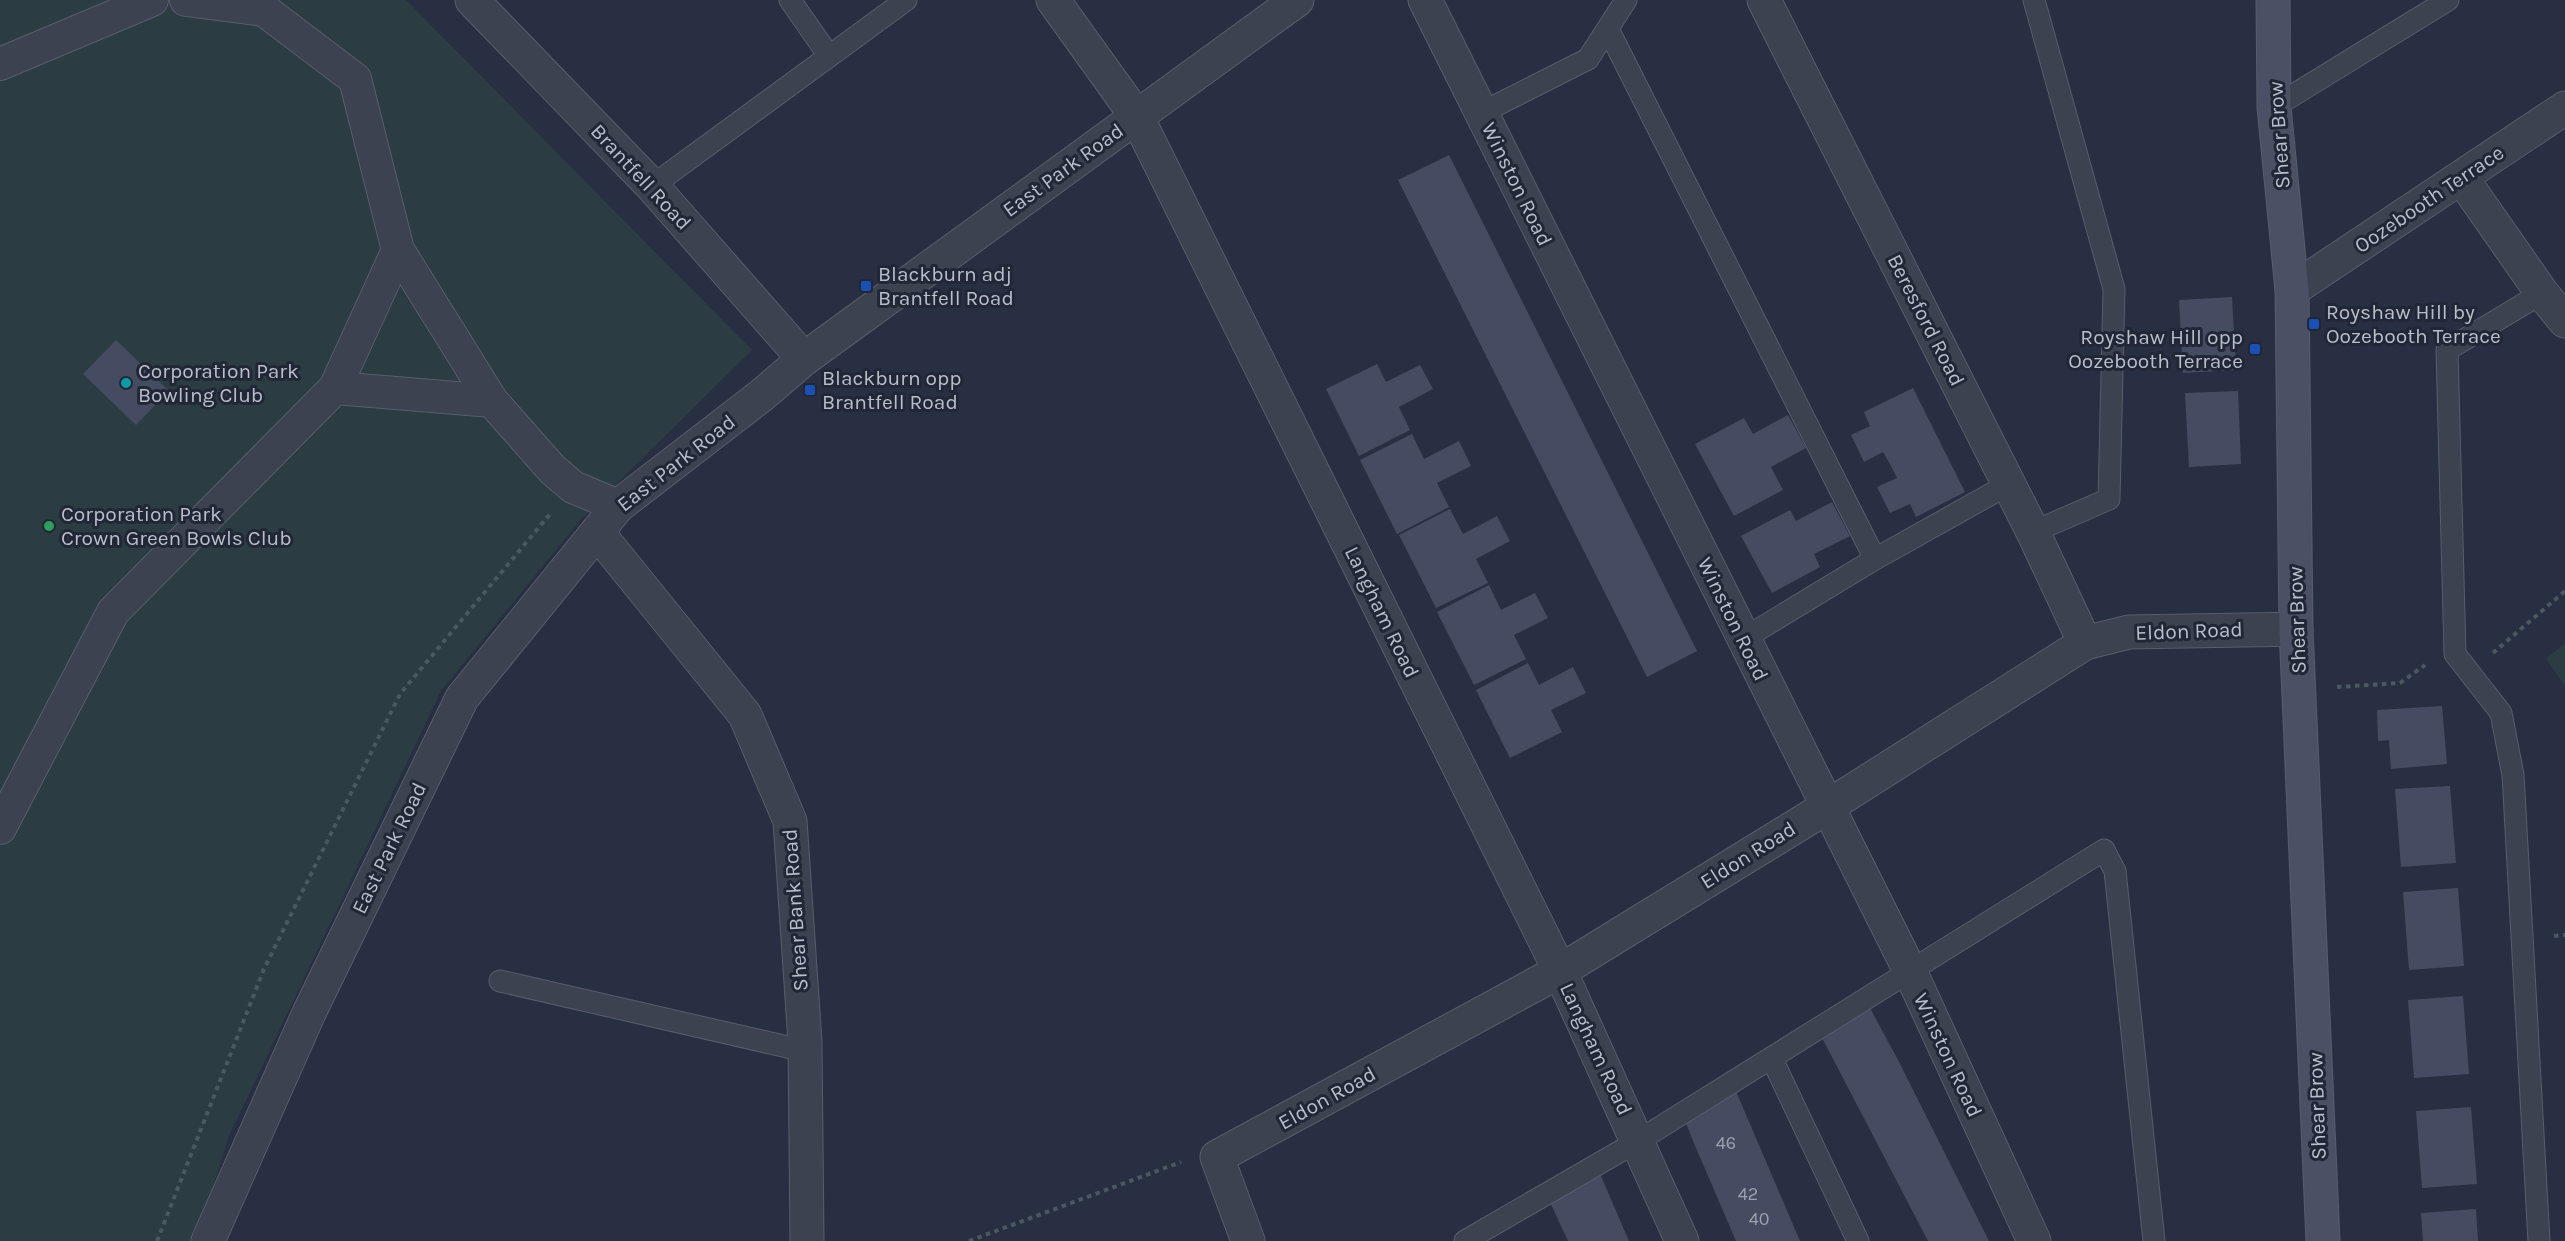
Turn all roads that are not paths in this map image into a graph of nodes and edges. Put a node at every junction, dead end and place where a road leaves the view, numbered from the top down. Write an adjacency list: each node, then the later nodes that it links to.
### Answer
1 (152, 0): 16 (street)
2 (186, 0): 23 (street)
3 (472, 0): 22 (street, Brantfell Road)
4 (790, 0): 15 (lane)
5 (906, 0): 15 (lane)
6 (1053, 0): 20 (street, Langham Road)
7 (1297, 0): 20 (street, East Park Road)
8 (1425, 0): 19 (street, Winston Road)
9 (1626, 0): 14 (lane)
10 (1764, 0): 30 (street, Beresford Road)
11 (2034, 0): 33 (lane)
12 (2273, 0): 17 (main road, Shear Brow)
13 (2448, 0): 17 (lane)
14 (1608, 29): 19 (lane); 34 (lane)
15 (828, 56): 22 (lane)
16 (0, 64)
17 (2274, 107): 24 (main road, Shear Brow)
18 (2565, 108): 21 (street, Oozebooth Terrace)
19 (1481, 113): 36 (street, Winston Road)
20 (1137, 117): 27 (street, East Park Road); 41 (street, Langham Road)
21 (2461, 177): 24 (street, Oozebooth Terrace); 25 (street)
22 (652, 186): 27 (street, Brantfell Road)
23 (398, 250): 28 (street); 29 (street)
24 (2292, 290): 35 (main road, Shear Brow)
25 (2542, 292): 26 (street); 55 (lane)
26 (2565, 321)
27 (804, 359): 31 (street, East Park Road)
28 (335, 388): 29 (street); 39 (street)
29 (492, 401): 31 (street)
30 (2009, 484): 33 (street, Beresford Road); 34 (lane)
31 (618, 506): 32 (street, East Park Road)
32 (597, 532): 43 (street, Shear Bank Road); 47 (street, East Park Road)
33 (2033, 532): 37 (street, Beresford Road)
34 (1875, 560): 36 (lane)
35 (2296, 628): 37 (street, Eldon Road); 54 (main road, Shear Brow)
36 (1743, 639): 38 (street, Winston Road)
37 (2085, 643): 38 (street, Eldon Road)
38 (1827, 807): 40 (street, Winston Road); 41 (street, Eldon Road)
39 (0, 828)
40 (1910, 970): 44 (lane); 52 (street, Winston Road); 53 (lane)
41 (1560, 971): 45 (street, Langham Road); 49 (street, Eldon Road)
42 (500, 981): 43 (lane)
43 (805, 1051): 48 (street, Shear Bank Road)
44 (1772, 1059): 45 (lane); 51 (lane)
45 (1638, 1141): 46 (lane); 50 (street, Langham Road)
46 (1470, 1240)
47 (208, 1241)
48 (807, 1241)
49 (1248, 1241)
50 (1682, 1241)
51 (1858, 1241)
52 (2034, 1241)
53 (2154, 1241)
54 (2323, 1241)
55 (2539, 1241)

